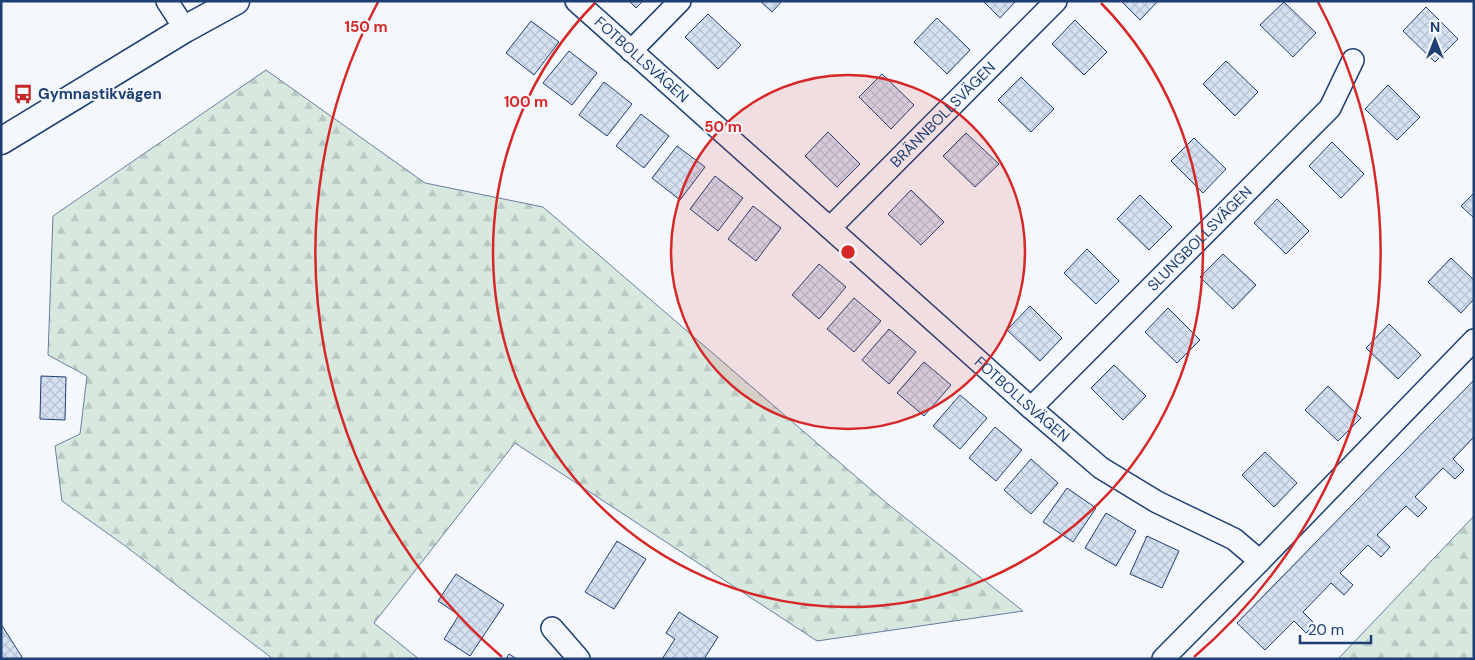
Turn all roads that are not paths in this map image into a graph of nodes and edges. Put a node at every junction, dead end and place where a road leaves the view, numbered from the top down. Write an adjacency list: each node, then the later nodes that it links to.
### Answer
1 (167, 1): 6 (street)
2 (236, 1): 6 (street)
3 (576, 1): 7 (street, FOTBOLLSVÄGEN)
4 (680, 1): 7 (street)
5 (1056, 1): 10 (street, BRÄNNBOLLSVÄGEN)
6 (185, 29): 9 (street)
7 (631, 51): 10 (street, FOTBOLLSVÄGEN)
8 (1353, 60): 12 (street, SLUNGBOLLSVÄGEN)
9 (1, 141)
10 (830, 228): 12 (street, FOTBOLLSVÄGEN)
11 (1474, 340): 13 (street)
12 (1031, 408): 13 (street, FOTBOLLSVÄGEN)
13 (1260, 561): 16 (street)
14 (552, 628): 15 (street)
15 (579, 659)
16 (1162, 659)

